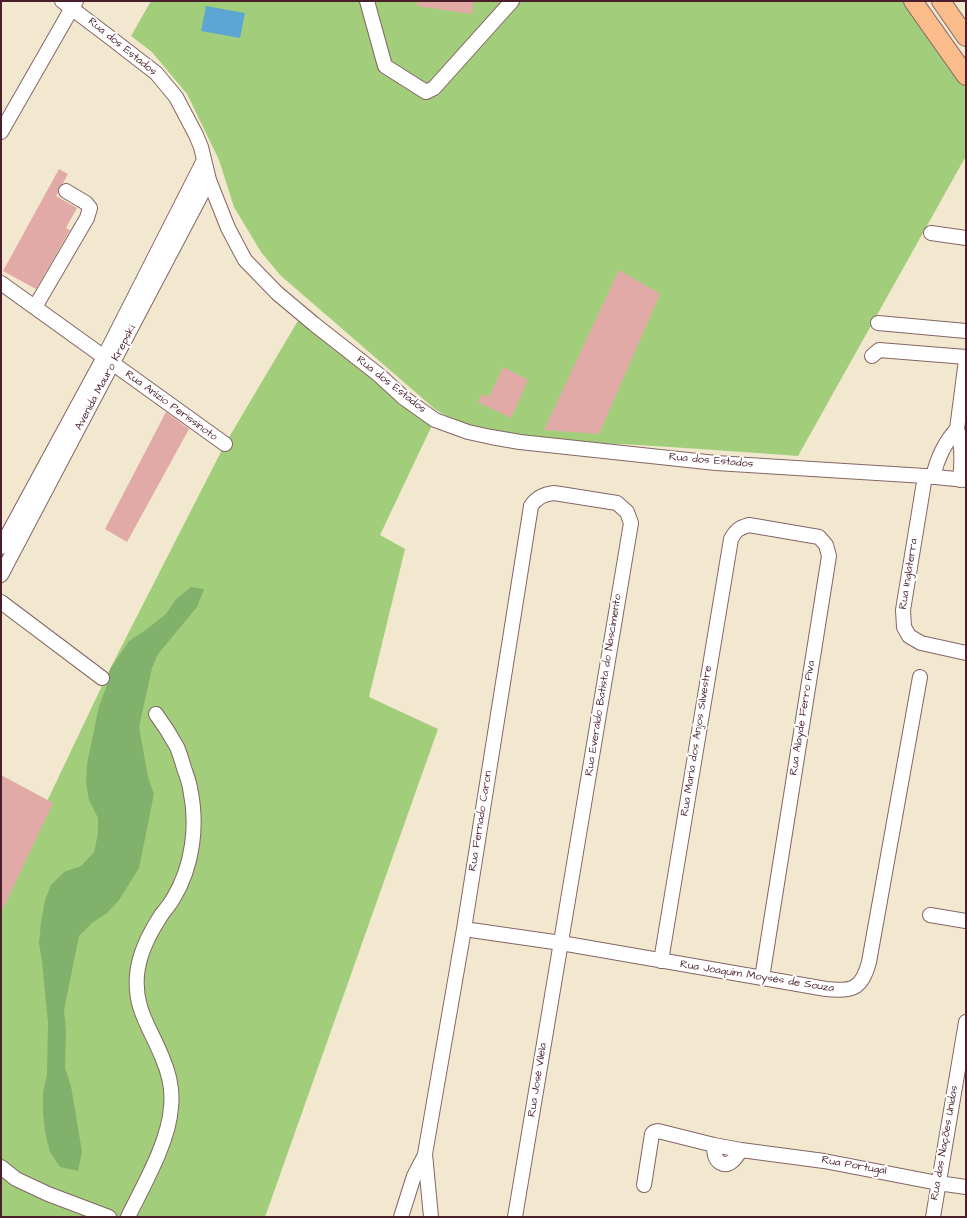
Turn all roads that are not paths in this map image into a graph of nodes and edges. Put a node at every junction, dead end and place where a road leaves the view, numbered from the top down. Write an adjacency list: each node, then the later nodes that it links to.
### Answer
1 (367, 1): 2 (street)
2 (512, 1)
3 (913, 1): 7 (main road)
4 (941, 1): 6 (main road)
5 (70, 3): 8 (street); 9 (street, Rua dos Estados)
6 (966, 37)
7 (966, 76)
8 (1, 132)
9 (204, 160): 10 (street, Rua dos Estados); 20 (street, Avenida Mauro Krepski)
10 (210, 180): 20 (street, Avenida Mauro Krepski); 23 (street, Rua dos Estados)
11 (66, 191): 15 (street)
12 (931, 233): 13 (street)
13 (966, 238)
14 (1, 283): 15 (street, Rua Anízio Perissinoto)
15 (35, 307): 20 (street, Rua Anízio Perissinoto)
16 (878, 323): 17 (street)
17 (966, 332)
18 (872, 356): 19 (street)
19 (966, 358): 21 (street)
20 (108, 360): 22 (street, Rua Anízio Perissinoto); 27 (street, Avenida Mauro Krepski); 28 (street, Avenida Mauro Krepski)
21 (957, 428): 23 (street, Rua Inglaterra); 24 (street)
22 (225, 444)
23 (929, 477): 24 (street, Rua dos Estados); 30 (street, Rua Inglaterra)
24 (963, 480)
25 (546, 494): 36 (street, Rua Fernado Caron); 37 (street, Rua Everaldo Batista do Nascimento)
26 (743, 527): 38 (street, Rua Maria dos Anjos Silvestre); 39 (street, Rua Alayde Ferro Piva)
27 (1, 547)
28 (1, 575)
29 (1, 602): 31 (street)
30 (966, 653)
31 (102, 678)
32 (920, 678): 39 (street, Rua Joaquim Moysés de Souza)
33 (156, 714): 47 (street)
34 (930, 915): 35 (street)
35 (966, 921)
36 (464, 929): 37 (street, Rua Joaquim Moysés de Souza); 41 (street, Rua Fernado Caron)
37 (561, 943): 38 (street, Rua Joaquim Moysés de Souza); 50 (street, Rua José Vilela)
38 (661, 961): 39 (street, Rua Joaquim Moysés de Souza)
39 (762, 978)
40 (966, 1022): 43 (street, Rua das Nações Unidas)
41 (425, 1154): 48 (street, Rua Fernado Caron); 49 (street, Rua Fernado Caron)
42 (1, 1167): 46 (street)
43 (938, 1183): 44 (street, Rua Portugal); 45 (street, Rua Portugal); 51 (street, Rua das Nações Unidas)
44 (644, 1185)
45 (966, 1187)
46 (109, 1217)
47 (128, 1217)
48 (401, 1217)
49 (430, 1217)
50 (515, 1217)
51 (933, 1217)

